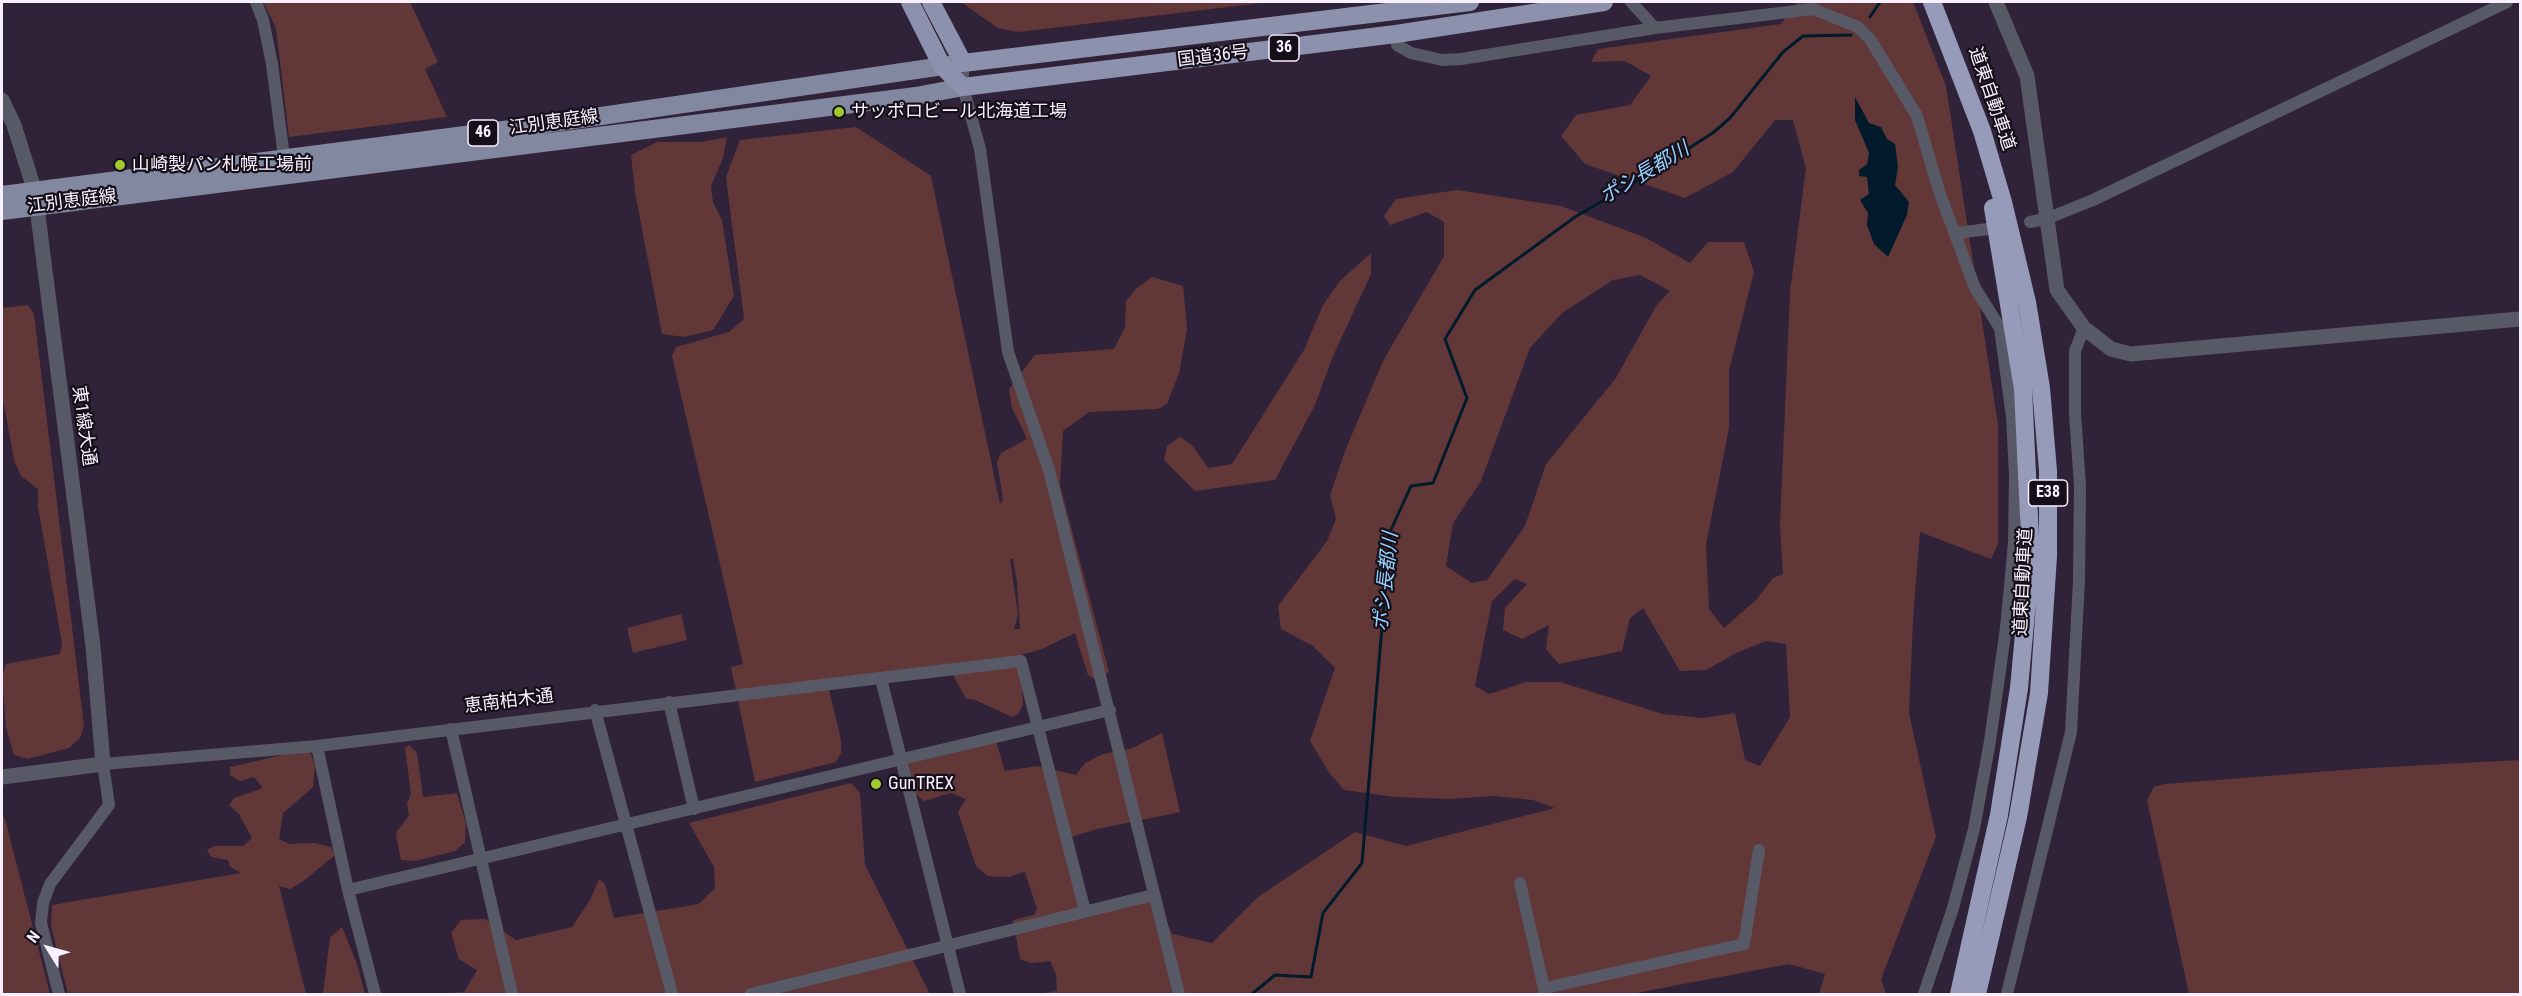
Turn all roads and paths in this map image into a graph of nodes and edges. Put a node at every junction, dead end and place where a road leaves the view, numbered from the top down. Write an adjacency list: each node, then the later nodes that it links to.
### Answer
1 (256, 2): 16 (street)
2 (910, 2): 13 (highway)
3 (931, 2): 12 (highway)
4 (1470, 2): 12 (highway, 国道36号 / 36)
5 (1604, 2): 11 (highway, 国道36号 / 36)
6 (1631, 2): 10 (street)
7 (1931, 2): 54 (highway, 道東自動車道 / E38); 55 (highway, 道東自動車道 / E38)
8 (1996, 2): 20 (street)
9 (2507, 2): 20 (street)
10 (1655, 28): 11 (street); 23 (street)
11 (1396, 34): 14 (highway, 国道36号 / 36)
12 (963, 63): 13 (main road, 江別恵庭線 / 46); 14 (street)
13 (942, 66): 14 (highway); 16 (main road, 江別恵庭線 / 46)
14 (963, 87): 16 (main road, 江別恵庭線 / 46); 29 (street)
15 (2, 100): 18 (street, 東1線大通)
16 (286, 168): 18 (main road, 江別恵庭線 / 46)
17 (2, 195): 18 (main road, 江別恵庭線 / 46)
18 (36, 199): 19 (main road, 江別恵庭線 / 46); 34 (street, 東1線大通)
19 (2, 211)
20 (2046, 219): 21 (street); 25 (street)
21 (2030, 222)
22 (1988, 229): 23 (street)
23 (1957, 233): 53 (street)
24 (2520, 320): 25 (street)
25 (2084, 328): 56 (street)
26 (880, 679): 27 (street, 恵南柏木通); 30 (street, 恵南柏木通); 33 (street)
27 (669, 702): 28 (street, 恵南柏木通); 36 (street)
28 (595, 710): 31 (street, 恵南柏木通); 37 (street)
29 (1110, 710): 30 (street); 42 (street)
30 (1037, 726): 33 (street); 43 (street)
31 (451, 729): 32 (street, 恵南柏木通); 39 (street)
32 (317, 746): 34 (street, 恵南柏木通); 41 (street)
33 (902, 757): 36 (street); 44 (street)
34 (103, 764): 35 (street, 恵南柏木通); 46 (street)
35 (2, 777)
36 (694, 809): 37 (street)
37 (625, 825): 39 (street); 49 (street)
38 (1759, 850): 45 (street)
39 (481, 856): 41 (street); 48 (street)
40 (1520, 883): 45 (street)
41 (348, 890): 47 (street)
42 (1153, 895): 43 (street); 52 (street)
43 (1084, 911): 44 (street)
44 (948, 944): 50 (street); 51 (street)
45 (1545, 991)
46 (59, 994)
47 (375, 994)
48 (512, 994)
49 (672, 994)
50 (751, 994)
51 (960, 994)
52 (1179, 994)
53 (1924, 994)
54 (1959, 994)
55 (1977, 994)
56 (2007, 994)

